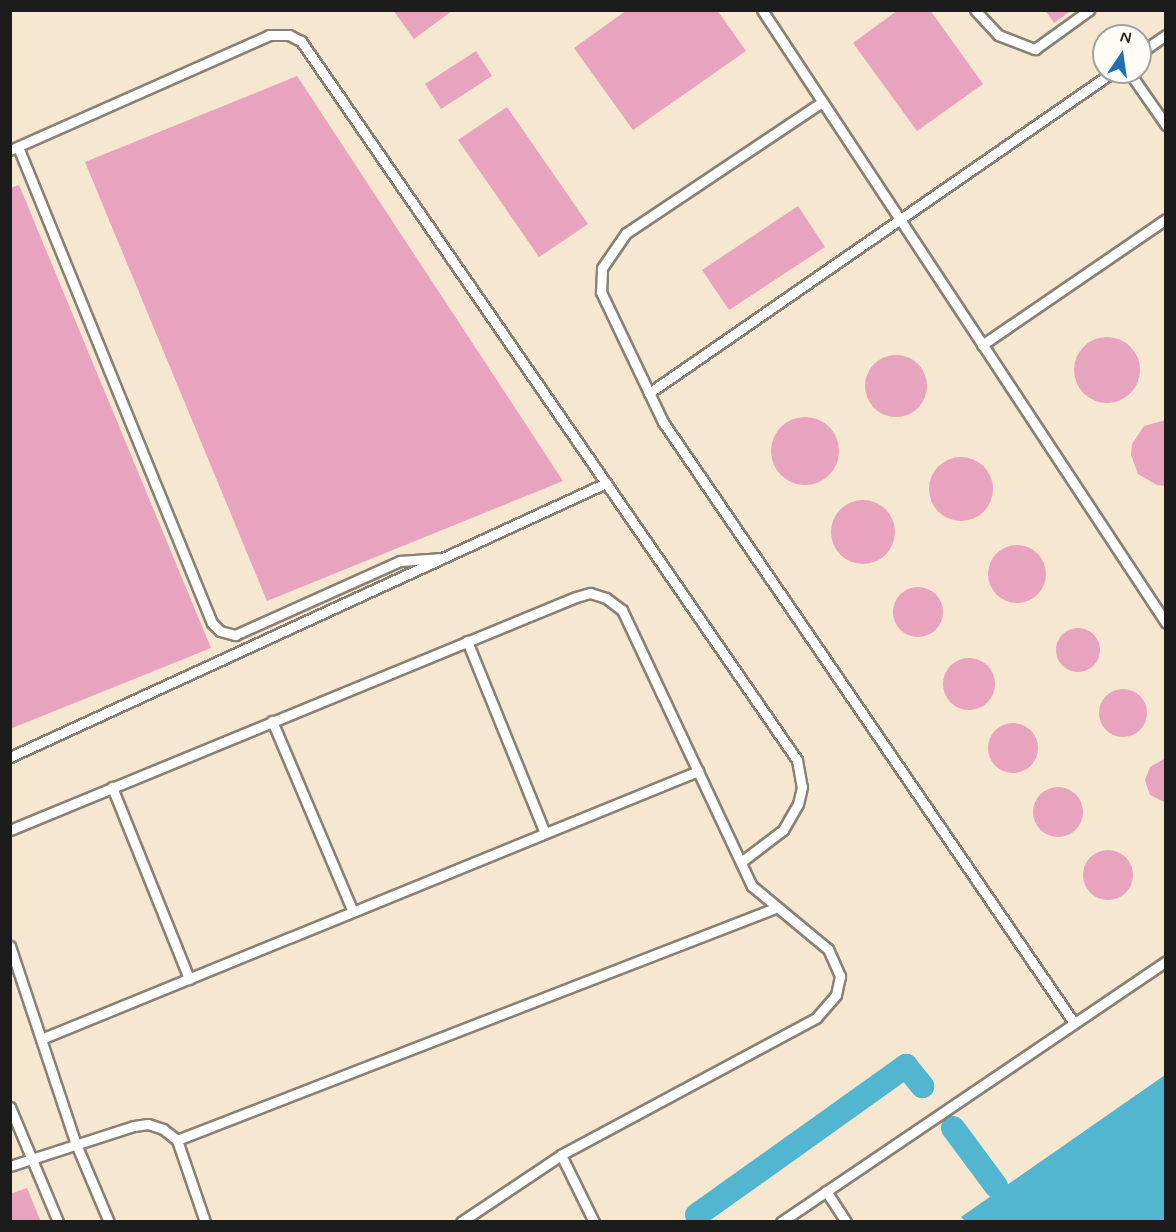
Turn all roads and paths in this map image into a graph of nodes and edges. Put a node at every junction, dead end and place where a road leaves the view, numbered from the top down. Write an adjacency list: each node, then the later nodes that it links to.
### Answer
1 (762, 10): 8 (lane)
2 (975, 10): 3 (lane)
3 (1089, 10)
4 (1166, 35): 5 (lane)
5 (1152, 45)
6 (1096, 84): 12 (lane)
7 (1137, 84): 9 (lane)
8 (822, 102): 12 (lane); 14 (lane)
9 (1166, 125)
10 (14, 149): 15 (lane); 16 (lane)
11 (1166, 219): 13 (lane)
12 (900, 220): 13 (lane); 14 (lane)
13 (982, 345): 17 (lane)
14 (649, 393): 31 (lane)
15 (606, 483): 16 (lane); 25 (lane)
16 (440, 558): 20 (lane)
17 (1166, 623)
18 (467, 641): 19 (lane); 21 (lane); 24 (lane)
19 (272, 721): 22 (lane); 27 (lane)
20 (10, 757)
21 (698, 771): 24 (lane); 25 (lane)
22 (112, 787): 23 (lane); 30 (lane)
23 (10, 830)
24 (545, 833): 27 (lane)
25 (741, 862): 26 (lane)
26 (775, 908): 34 (lane); 36 (lane)
27 (353, 912): 30 (lane)
28 (10, 946): 32 (lane)
29 (1166, 961): 31 (lane)
30 (189, 979): 32 (lane)
31 (1074, 1023): 39 (lane)
32 (41, 1039): 35 (lane)
33 (10, 1107): 37 (lane)
34 (177, 1140): 35 (lane); 42 (lane)
35 (76, 1144): 37 (lane); 41 (lane)
36 (561, 1155): 43 (lane); 44 (lane)
37 (32, 1158): 38 (lane); 40 (lane)
38 (10, 1166)
39 (826, 1191): 45 (lane); 46 (lane)
40 (58, 1221)
41 (109, 1221)
42 (206, 1221)
43 (461, 1221)
44 (594, 1221)
45 (781, 1221)
46 (846, 1221)

